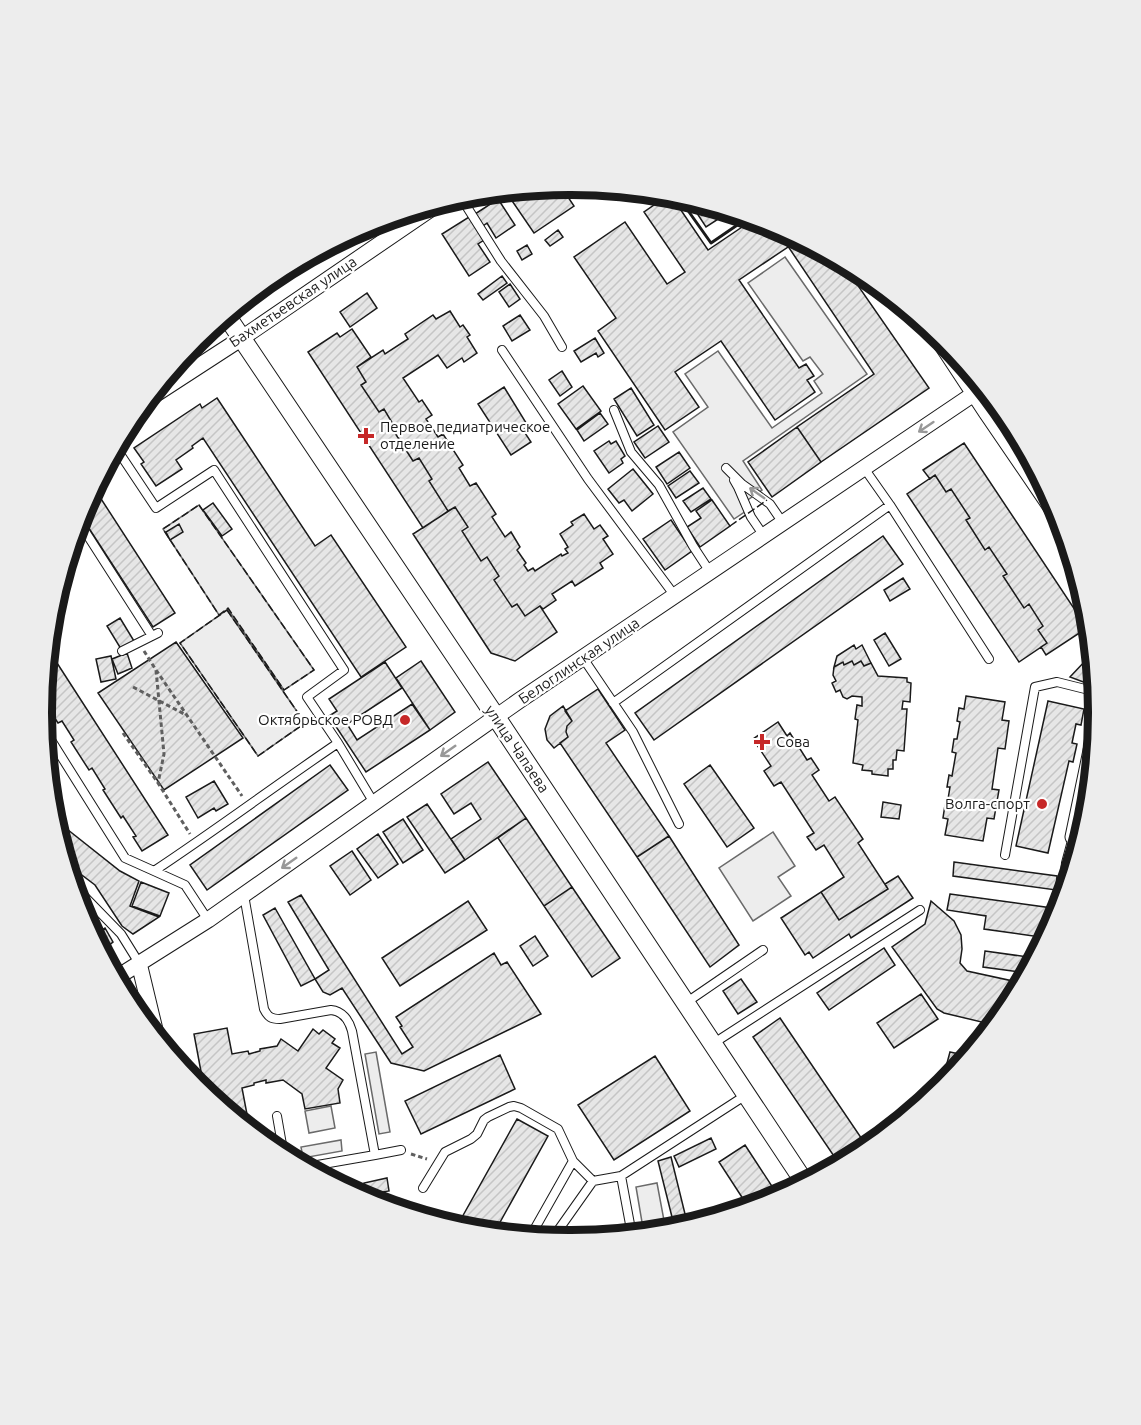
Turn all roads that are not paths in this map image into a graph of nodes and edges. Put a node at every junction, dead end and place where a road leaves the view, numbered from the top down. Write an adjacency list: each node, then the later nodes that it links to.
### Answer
1 (466, 205): 5 (lane)
2 (398, 224): 4 (street, Бахметьевская улица)
3 (231, 322): 4 (street, улица Чапаева)
4 (242, 338): 7 (street, Бахметьевская улица); 25 (street, улица Чапаева)
5 (562, 348)
6 (502, 350): 19 (lane)
7 (176, 377)
8 (977, 392): 13 (street, Белоглинская улица, one-way to 13)
9 (614, 410): 18 (lane)
10 (995, 417): 12 (street)
11 (121, 455): 26 (lane)
12 (1023, 461)
13 (864, 468): 14 (lane); 15 (street, Белоглинская улица)
14 (890, 505): 22 (lane); 24 (lane)
15 (783, 523): 17 (street, Белоглинская улица); 17 (lane, one-way to 17)
16 (85, 531): 20 (lane)
17 (764, 536): 18 (street, Белоглинская улица)
18 (711, 572): 19 (street, Белоглинская улица)
19 (675, 596): 21 (street, Белоглинская улица)
20 (122, 651)
21 (583, 658): 24 (lane); 25 (street, Белоглинская улица)
22 (989, 659)
23 (1087, 690): 32 (lane)
24 (613, 703): 30 (lane)
25 (496, 717): 29 (street, Белоглинская улица, one-way to 29); 42 (street, улица Чапаева)
26 (338, 743): 29 (lane); 34 (lane)
27 (54, 745): 34 (lane)
28 (1082, 794): 31 (street)
29 (374, 803): 35 (street, Белоглинская улица, one-way to 35)
30 (679, 824)
31 (1073, 837): 33 (lane)
32 (1005, 855)
33 (1066, 863)
34 (154, 871): 38 (lane)
35 (244, 895): 38 (street, Белоглинская улица); 49 (lane)
36 (88, 900): 40 (lane)
37 (920, 910): 44 (lane)
38 (208, 920): 40 (street, Белоглинская улица)
39 (763, 950): 42 (lane)
40 (139, 963): 41 (street, Белоглинская улица); 43 (street)
41 (123, 973)
42 (685, 1003): 44 (street, улица Чапаева)
43 (152, 1017)
44 (713, 1044): 45 (street, улица Чапаева)
45 (746, 1095): 52 (lane); 53 (street, улица Чапаева)
46 (277, 1116): 47 (lane)
47 (282, 1142)
48 (401, 1150): 49 (lane)
49 (375, 1155): 51 (lane)
50 (573, 1161): 54 (lane); 55 (lane); 57 (lane)
51 (318, 1165)
52 (621, 1176): 54 (lane); 56 (lane)
53 (801, 1177)
54 (592, 1181): 58 (lane)
55 (423, 1188)
56 (630, 1227)
57 (535, 1229)
58 (558, 1230)

